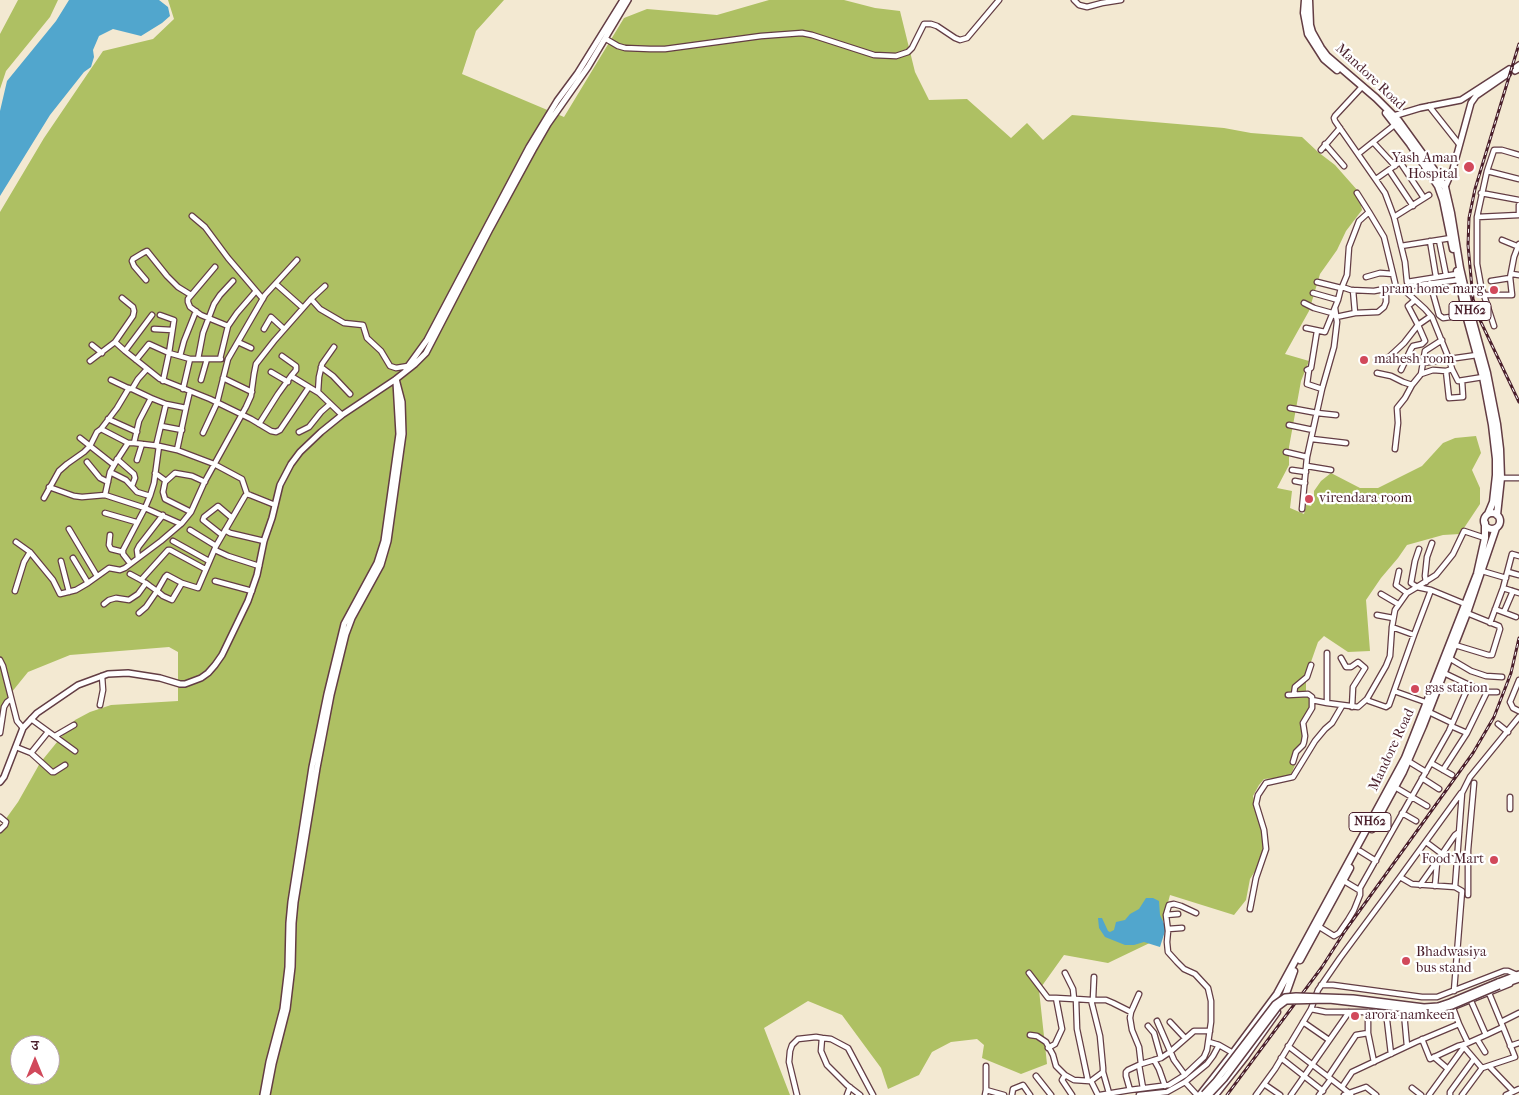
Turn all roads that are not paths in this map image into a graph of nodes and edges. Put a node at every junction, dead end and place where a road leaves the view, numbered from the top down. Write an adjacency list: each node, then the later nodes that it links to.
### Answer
1 (623, 0): 119 (main road)
2 (628, 0): 8 (main road)
3 (999, 0): 8 (street)
4 (1074, 0): 5 (street)
5 (1121, 0)
6 (1305, 0): 10 (highway, Mandore Road / NH62)
7 (1309, 0): 12 (highway, Mandore Road / NH62)
8 (606, 39): 126 (main road)
9 (1514, 69): 11 (main road); 17 (main road)
10 (1360, 89): 12 (highway, Mandore Road / NH62); 14 (street)
11 (1429, 106): 12 (main road); 17 (street)
12 (1392, 116): 13 (highway, Mandore Road / NH62)
13 (1397, 123): 15 (street); 27 (highway, Mandore Road / NH62); 40 (highway, Mandore Road / NH62)
14 (1340, 128): 16 (street); 19 (street)
15 (1373, 142): 19 (street); 22 (street)
16 (1326, 144): 18 (street); 21 (street)
17 (1459, 144): 27 (main road)
18 (1321, 150)
19 (1358, 154): 25 (street)
20 (1519, 155): 24 (street)
21 (1344, 166)
22 (1395, 166): 23 (street); 31 (street)
23 (1389, 170): 25 (street); 34 (street)
24 (1487, 171): 26 (street); 29 (street)
25 (1376, 179): 38 (street)
26 (1519, 179)
27 (1445, 188): 189 (highway, Mandore Road / NH62)
28 (1357, 193): 35 (street)
29 (1481, 194): 32 (street); 39 (street)
30 (1430, 195): 31 (street)
31 (1424, 198): 34 (street)
32 (1519, 200)
33 (1519, 205): 36 (street)
34 (1413, 206): 38 (street)
35 (1369, 212): 48 (street); 63 (street)
36 (1519, 215): 39 (street)
37 (192, 216): 67 (street)
38 (1394, 217): 45 (street)
39 (1477, 217): 70 (street)
40 (1451, 238): 41 (street); 54 (highway, Mandore Road / NH62)
41 (1440, 240): 43 (street); 49 (street)
42 (1502, 240): 44 (street)
43 (1430, 242): 45 (street); 53 (street)
44 (1519, 245): 50 (street)
45 (1401, 246): 53 (street)
46 (297, 260): 60 (street)
47 (215, 267): 69 (street)
48 (1393, 274): 52 (street); 62 (street)
49 (1446, 275): 53 (street); 54 (street)
50 (1511, 275): 51 (street); 57 (street); 70 (street)
51 (1519, 275)
52 (1366, 277)
53 (1436, 277)
54 (1458, 277): 59 (street); 81 (highway, Mandore Road / NH62)
55 (146, 280): 69 (street)
56 (233, 281): 85 (street)
57 (1492, 281)
58 (1317, 282): 63 (street)
59 (1430, 283): 65 (street); 81 (street)
60 (276, 284): 72 (street); 77 (street)
61 (325, 286): 73 (street)
62 (1396, 287): 64 (street); 65 (street)
63 (1342, 288): 66 (street); 74 (street)
64 (1386, 289): 66 (street); 80 (street)
65 (1402, 289): 75 (street)
66 (1353, 290): 80 (street)
67 (256, 291): 72 (street); 87 (street)
68 (1312, 293): 74 (street)
69 (191, 295): 78 (street)
70 (1484, 295): 88 (street)
71 (122, 298): 96 (street)
72 (262, 299): 97 (street)
73 (311, 299): 77 (street); 119 (street)
74 (1338, 300): 79 (street)
75 (1416, 300): 84 (street); 86 (street)
76 (1304, 303): 79 (street)
77 (303, 308): 92 (street)
78 (196, 312): 85 (street); 107 (street)
79 (1334, 313): 80 (street); 94 (street); 142 (street)
80 (1355, 314)
81 (1466, 314): 106 (highway, Mandore Road / NH62)
82 (152, 315): 103 (street)
83 (160, 315): 93 (street)
84 (1431, 316): 86 (street); 95 (street)
85 (208, 319): 87 (street); 111 (street)
86 (1418, 325): 99 (street); 109 (street)
87 (228, 326): 113 (street)
88 (1494, 326)
89 (1306, 328): 94 (street)
90 (154, 329): 93 (street)
91 (264, 329): 92 (street)
92 (284, 329): 144 (street)
93 (172, 330): 105 (street)
94 (1317, 331): 142 (street)
95 (1442, 340): 102 (street); 115 (street)
96 (115, 342): 103 (street); 104 (street)
97 (238, 342): 101 (street); 114 (street)
98 (92, 345): 104 (street)
99 (1419, 345): 102 (street); 123 (street)
100 (334, 347): 120 (street)
101 (251, 348)
102 (1425, 350): 118 (street)
103 (125, 351): 116 (street)
104 (102, 353): 117 (street)
105 (170, 353): 107 (street); 116 (street); 135 (street)
106 (1477, 355): 115 (street); 130 (highway, Mandore Road / NH62)
107 (180, 356): 110 (street)
108 (282, 356): 129 (street)
109 (1388, 358)
110 (190, 359): 111 (street); 141 (street)
111 (198, 359): 112 (street)
112 (207, 359): 113 (street); 134 (street)
113 (220, 359): 114 (street)
114 (228, 359): 131 (street)
115 (1449, 359): 118 (street); 122 (street)
116 (136, 360): 121 (street)
117 (90, 362)
118 (1423, 363): 128 (street)
119 (408, 366): 126 (main road)
120 (321, 367): 145 (street); 146 (street)
121 (146, 369): 135 (street); 140 (street)
122 (1452, 369): 124 (street); 136 (street)
123 (1401, 370)
124 (1446, 371): 128 (street); 136 (street)
125 (271, 372): 137 (street)
126 (405, 372): 132 (main road)
127 (1377, 373): 138 (street)
128 (1421, 374): 138 (street)
129 (291, 376): 137 (street); 139 (street)
130 (1483, 377): 136 (street); 207 (highway, Mandore Road / NH62)
131 (223, 378): 144 (street); 148 (street)
132 (396, 379): 155 (main road); 441 (main road); 442 (main road)
133 (110, 380): 140 (street)
134 (201, 380)
135 (163, 381): 141 (street)
136 (1462, 381)
137 (288, 382): 158 (street)
138 (1412, 384): 175 (street)
139 (309, 387): 145 (street); 158 (street)
140 (130, 389): 147 (street); 157 (street)
141 (183, 389): 143 (street)
142 (1322, 389): 153 (street)
143 (190, 391): 148 (street); 151 (street)
144 (252, 392): 154 (street)
145 (318, 392): 150 (street)
146 (350, 394)
147 (150, 398): 149 (street); 164 (street)
148 (217, 403): 154 (street); 166 (street)
149 (166, 404): 151 (street); 160 (street)
150 (330, 404): 155 (street); 165 (street)
151 (186, 408): 162 (street)
152 (1290, 408): 153 (street)
153 (1317, 413): 156 (street); 163 (street)
154 (243, 415): 158 (street); 181 (street)
155 (342, 415): 202 (main road)
156 (1336, 415)
157 (108, 420): 161 (street); 164 (street)
158 (260, 424)
159 (1289, 425): 163 (street)
160 (161, 426): 162 (street); 173 (street)
161 (101, 429): 169 (street); 172 (street)
162 (182, 430): 174 (street)
163 (1314, 430): 168 (street)
164 (137, 432): 169 (street)
165 (299, 432)
166 (203, 434)
167 (80, 438): 172 (street)
168 (1312, 439): 170 (street); 177 (street)
169 (131, 443): 171 (street); 178 (street)
170 (1346, 443)
171 (142, 444): 173 (street); 179 (street)
172 (90, 446): 182 (street); 197 (street)
173 (158, 446): 174 (street); 188 (street)
174 (177, 450): 181 (street)
175 (1395, 450)
176 (1286, 452): 177 (street)
177 (1307, 457): 183 (street)
178 (117, 459): 182 (street); 196 (street)
179 (137, 460)
180 (87, 462): 193 (street)
181 (214, 464): 194 (street); 198 (street)
182 (114, 465): 186 (street)
183 (1307, 466): 185 (street); 187 (street)
184 (1292, 470): 187 (street)
185 (1331, 470)
186 (110, 472): 193 (street); 196 (street)
187 (1306, 472): 195 (street)
188 (155, 473): 191 (street); 200 (street)
189 (1502, 478): 190 (street); 209 (highway, Mandore Road / NH62)
190 (1519, 478)
191 (166, 481): 194 (street); 205 (street)
192 (1295, 481): 195 (street)
193 (108, 482): 199 (street)
194 (205, 482): 205 (street)
195 (1305, 483): 204 (street)
196 (132, 486): 200 (street)
197 (49, 487): 199 (street); 201 (street)
198 (247, 494): 202 (street); 210 (street)
199 (105, 495): 203 (street)
200 (150, 496): 203 (street)
201 (44, 498)
202 (275, 505): 222 (main road)
203 (145, 508): 208 (street); 211 (street)
204 (1302, 509)
205 (191, 512): 213 (street)
206 (104, 513): 211 (street)
207 (1488, 514): 209 (highway); 212 (highway, NH62)
208 (163, 515): 213 (street); 231 (street)
209 (1497, 515): 214 (highway, NH62)
210 (232, 518): 217 (street); 219 (street)
211 (136, 522): 228 (street)
212 (1485, 523): 214 (highway); 220 (highway, Mandore Road / NH62)
213 (181, 524): 231 (street)
214 (1496, 528): 238 (highway, Mandore Road / NH62)
215 (69, 530): 242 (street)
216 (190, 530): 225 (street)
217 (225, 530): 219 (street); 222 (street)
218 (110, 535): 228 (street)
219 (222, 535): 225 (street)
220 (1485, 538): 247 (street); 263 (highway, Mandore Road / NH62)
221 (174, 541): 233 (street)
222 (264, 541): 235 (main road)
223 (16, 542): 227 (street)
224 (1432, 543): 247 (street)
225 (215, 548): 233 (street); 235 (street)
226 (1419, 549): 250 (street)
227 (30, 552): 253 (street); 257 (street)
228 (123, 552): 234 (street)
229 (1519, 556): 239 (street)
230 (74, 558): 246 (street)
231 (138, 558): 234 (street)
232 (61, 561): 257 (street)
233 (209, 561): 236 (street)
234 (130, 564): 242 (street)
235 (259, 566): 255 (main road)
236 (205, 569): 244 (street); 249 (street)
237 (1399, 570): 258 (street)
238 (1482, 571): 243 (street); 267 (highway, Mandore Road / NH62)
239 (1508, 572): 241 (street); 243 (street)
240 (130, 574): 244 (street)
241 (1519, 575)
242 (97, 576): 246 (street)
243 (1506, 578): 251 (street)
244 (141, 580): 248 (street)
245 (215, 580): 255 (street)
246 (88, 582): 257 (street)
247 (1426, 582): 250 (street)
248 (146, 583): 254 (street); 261 (street)
249 (182, 583): 254 (street); 254 (street)
250 (1417, 587): 252 (street); 258 (street)
251 (1503, 588): 256 (street); 264 (street)
252 (1431, 590): 263 (street); 273 (street)
253 (14, 591)
254 (157, 591): 266 (street)
255 (252, 591): 281 (main road)
256 (1513, 591): 260 (street); 265 (street)
257 (69, 592)
258 (1407, 593): 262 (street)
259 (1382, 594): 262 (street)
260 (1519, 594)
261 (104, 604)
262 (1398, 604): 270 (street)
263 (1465, 604): 294 (highway, Mandore Road / NH62)
264 (1495, 609): 265 (street); 271 (street)
265 (1504, 612): 269 (street)
266 (139, 613)
267 (1467, 613): 271 (street); 274 (highway, Mandore Road / NH62)
268 (1376, 614): 270 (street)
269 (1516, 617)
270 (1393, 618): 272 (street)
271 (1490, 623): 274 (street)
272 (1392, 627): 273 (street); 290 (street)
273 (1414, 635): 286 (street)
274 (1454, 645): 277 (highway, Mandore Road / NH62)
275 (1327, 653): 293 (street)
276 (1340, 658): 296 (street)
277 (1449, 658): 280 (highway, Mandore Road / NH62); 282 (street)
278 (0, 660): 289 (street)
279 (1311, 665): 291 (street)
280 (1444, 673): 284 (street); 294 (highway, Mandore Road / NH62)
281 (102, 676): 292 (street); 300 (main road)
282 (1502, 677)
283 (1519, 680): 285 (street)
284 (1469, 685): 287 (street); 303 (street)
285 (1518, 687): 297 (street)
286 (1394, 691): 290 (street); 294 (street)
287 (1487, 692): 288 (street); 308 (street)
288 (1497, 692)
289 (11, 699): 304 (street); 307 (street)
290 (1367, 699): 296 (street)
291 (1312, 700): 293 (street); 314 (street)
292 (100, 704)
293 (1327, 704): 295 (street)
294 (1429, 704): 298 (highway, Mandore Road / NH62); 403 (highway, Mandore Road / NH62)
295 (1342, 706): 296 (street); 348 (street)
296 (1352, 706)
297 (1519, 711)
298 (1428, 712): 303 (street); 313 (highway, Mandore Road / NH62)
299 (1519, 717): 306 (street)
300 (31, 719): 304 (main road); 305 (street)
301 (1498, 724): 306 (street)
302 (74, 725): 309 (street)
303 (1452, 725): 308 (street); 315 (street)
304 (24, 728): 310 (main road)
305 (48, 732): 309 (street); 312 (street)
306 (1508, 732): 325 (street)
307 (0, 733)
308 (1467, 733): 317 (street)
309 (55, 736): 311 (street)
310 (16, 747): 312 (street); 321 (main road)
311 (76, 751)
312 (31, 753): 316 (street)
313 (1408, 761): 318 (street); 323 (highway, Mandore Road / NH62)
314 (1293, 762)
315 (1431, 763): 317 (street); 318 (street)
316 (65, 765)
317 (1443, 770): 319 (street)
318 (1426, 772): 320 (street)
319 (1452, 775)
320 (1422, 778): 324 (street); 326 (street)
321 (0, 782)
322 (1474, 783): 347 (street)
323 (1395, 787): 326 (street); 336 (highway, Mandore Road / NH62)
324 (1439, 789)
325 (1462, 793): 334 (street); 335 (street)
326 (1412, 796): 328 (street); 330 (street)
327 (1510, 797): 329 (street)
328 (1427, 806)
329 (1510, 809)
330 (1402, 813): 332 (street); 339 (street)
331 (0, 817): 333 (street)
332 (1416, 821)
333 (0, 830)
334 (1459, 832): 337 (street); 338 (street)
335 (1426, 842): 337 (street); 341 (street)
336 (1360, 851): 339 (street); 342 (highway, Mandore Road / NH62)
337 (1442, 854): 338 (street); 340 (street)
338 (1457, 860): 345 (street)
339 (1376, 861): 346 (street)
340 (1437, 861): 343 (street); 344 (street)
341 (1400, 876): 343 (street); 359 (street)
342 (1344, 881): 346 (street); 352 (highway, Mandore Road / NH62)
343 (1420, 885): 344 (street)
344 (1435, 886): 345 (street)
345 (1454, 887): 360 (street)
346 (1359, 890): 352 (street)
347 (1468, 895)
348 (1250, 909)
349 (1196, 913): 351 (street)
350 (1178, 914): 351 (street)
351 (1166, 915): 354 (street)
352 (1318, 926): 454 (highway, Mandore Road / NH62)
353 (1182, 928): 354 (street)
354 (1168, 929): 384 (street)
355 (1029, 973): 364 (street)
356 (1065, 973): 365 (street)
357 (1094, 977): 366 (street)
358 (1518, 977): 360 (street); 362 (street); 453 (main road, bridge)
359 (1321, 985): 361 (street); 369 (street)
360 (1454, 991): 361 (street)
361 (1395, 993): 373 (street)
362 (1489, 993): 367 (street); 382 (street)
363 (1139, 994): 370 (street)
364 (1056, 998): 365 (street); 400 (street)
365 (1075, 999): 366 (street); 424 (street)
366 (1092, 1000): 370 (street); 418 (street)
367 (1471, 1001): 368 (street); 387 (street)
368 (1453, 1008): 375 (street); 381 (street)
369 (1311, 1009): 371 (street); 379 (street)
370 (1131, 1012): 412 (street)
371 (1349, 1012): 374 (street); 392 (street)
372 (1386, 1012): 373 (street); 374 (street); 404 (street)
373 (1393, 1012): 375 (street)
374 (1368, 1013): 385 (street)
375 (1404, 1013): 398 (street)
376 (1518, 1014): 380 (street); 382 (street)
377 (1157, 1021): 401 (street)
378 (1170, 1022): 389 (street)
379 (1303, 1022): 392 (street); 397 (street)
380 (1519, 1022)
381 (1458, 1024): 390 (street); 396 (street)
382 (1502, 1025): 387 (street); 399 (street)
383 (1148, 1026): 406 (street)
384 (1210, 1031): 389 (street); 393 (street)
385 (1368, 1033): 411 (street); 423 (street)
386 (1030, 1035): 400 (street)
387 (1486, 1035): 391 (street)
388 (822, 1038): 428 (street); 443 (street); 445 (street)
389 (1185, 1038): 401 (street)
390 (1422, 1039): 398 (street); 405 (street)
391 (1477, 1039): 396 (street); 402 (street)
392 (1329, 1040): 413 (street)
393 (1209, 1042): 395 (street); 421 (street)
394 (1519, 1043): 399 (street)
395 (1219, 1045): 403 (street); 425 (street)
396 (1465, 1045): 405 (street); 408 (street); 417 (street)
397 (1288, 1046): 407 (street); 413 (street)
398 (1407, 1046): 404 (street)
399 (1510, 1046): 410 (street)
400 (1048, 1048): 419 (street)
401 (1170, 1052): 406 (street); 421 (street)
402 (1485, 1052)
403 (1233, 1053): 453 (highway, Mandore Road / NH62)
404 (1391, 1054): 411 (street)
405 (1434, 1057): 417 (street)
406 (1161, 1058): 409 (street)
407 (1281, 1058): 422 (street); 426 (street)
408 (1474, 1059): 416 (street); 462 (street)
409 (1154, 1060): 412 (street); 427 (street)
410 (1517, 1060): 415 (street)
411 (1374, 1062): 429 (street)
412 (1140, 1064): 430 (street); 433 (street)
413 (1312, 1065): 422 (street); 423 (street)
414 (986, 1066): 435 (street)
415 (1489, 1066): 416 (street); 434 (street)
416 (1482, 1068): 463 (street)
417 (1448, 1069): 461 (street)
418 (1103, 1072): 424 (street); 438 (street)
419 (1065, 1075): 424 (street); 450 (street)
420 (1036, 1076): 449 (street)
421 (1185, 1076): 427 (street)
422 (1304, 1077): 436 (street); 457 (street)
423 (1330, 1078): 429 (street); 436 (street)
424 (1089, 1081): 451 (street)
425 (1185, 1082): 439 (street); 453 (street)
426 (1264, 1084): 455 (street); 456 (street)
427 (1165, 1086): 430 (street)
428 (850, 1087): 437 (street); 444 (street)
429 (1342, 1087): 440 (street)
430 (1143, 1088): 433 (street)
431 (1412, 1088): 460 (street)
432 (1519, 1089): 434 (street)
433 (1130, 1090): 438 (street)
434 (1513, 1091): 464 (street)
435 (986, 1092): 446 (street)
436 (1321, 1093)
437 (857, 1094)
438 (1110, 1094): 451 (street)
439 (1159, 1094): 452 (street)
440 (1350, 1094): 458 (street); 459 (street)
441 (263, 1095)
442 (267, 1095)
443 (797, 1095)
444 (847, 1095)
445 (873, 1095)
446 (1004, 1095)
447 (1012, 1095): 448 (street)
448 (1030, 1095)
449 (1051, 1095)
450 (1072, 1095)
451 (1099, 1095)
452 (1138, 1095)
453 (1203, 1095)
454 (1215, 1095)
455 (1256, 1095)
456 (1280, 1095)
457 (1291, 1095)
458 (1344, 1095)
459 (1376, 1095)
460 (1420, 1095)
461 (1429, 1095)
462 (1450, 1095)
463 (1462, 1095)
464 (1506, 1095)

